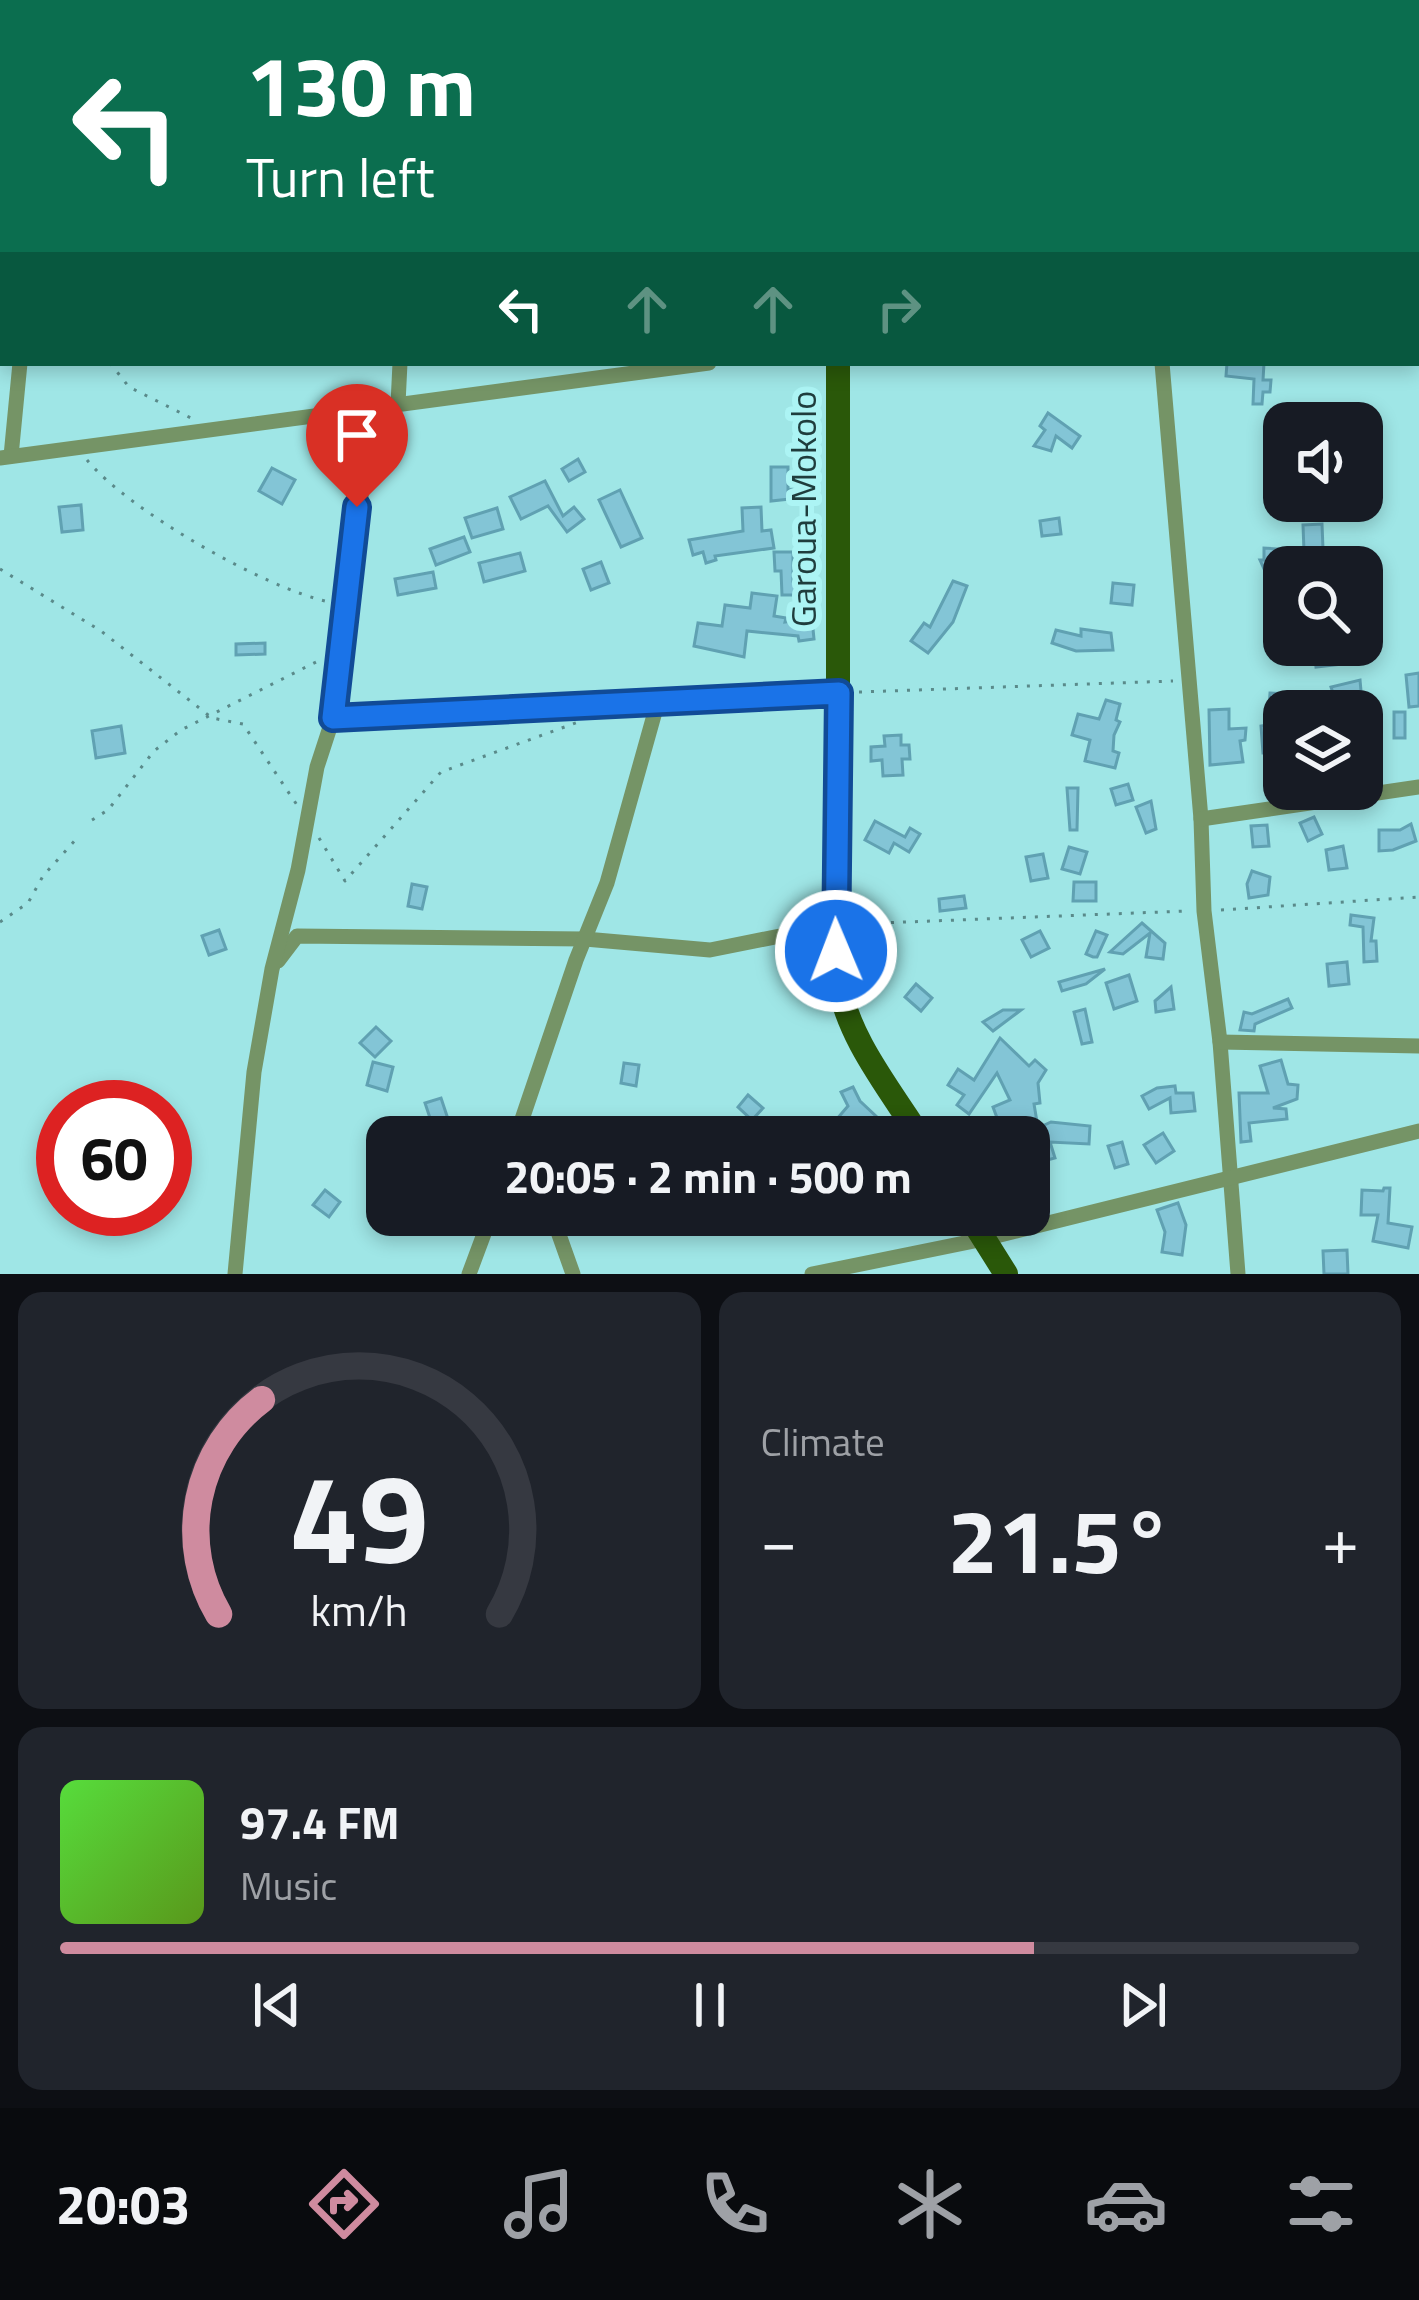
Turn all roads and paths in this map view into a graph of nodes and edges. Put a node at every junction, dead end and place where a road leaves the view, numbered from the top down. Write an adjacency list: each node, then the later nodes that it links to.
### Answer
1 (19, 366): 11 (street)
2 (112, 366): 9 (path)
3 (400, 366): 7 (street)
4 (686, 366): 7 (street)
5 (838, 366): 16 (main road, Garoua-Mokolo)
6 (1162, 366): 15 (street)
7 (398, 404): 8 (street)
8 (375, 406): 10 (street); 13 (street)
9 (207, 425)
10 (76, 448): 11 (street); 13 (path)
11 (3, 458)
12 (0, 569): 19 (path)
13 (342, 619): 20 (street)
14 (331, 652): 19 (path)
15 (1187, 680): 16 (path); 22 (street)
16 (839, 693): 17 (street); 29 (main road, Garoua-Mokolo)
17 (658, 701): 20 (street); 30 (street)
18 (597, 717): 24 (path)
19 (212, 718): 23 (path); 24 (path)
20 (333, 718): 24 (street)
21 (1419, 787): 22 (street)
22 (1201, 819): 27 (street)
23 (92, 820)
24 (308, 821): 31 (street)
25 (79, 836): 28 (path)
26 (1419, 897): 27 (path)
27 (1204, 911): 29 (path); 32 (street)
28 (0, 922)
29 (835, 925): 30 (street); 35 (main road, Garoua-Mokolo)
30 (585, 939): 31 (street); 34 (street)
31 (272, 969): 42 (street)
32 (1220, 1042): 33 (street); 37 (street)
33 (1419, 1046)
34 (526, 1116)
35 (907, 1116)
36 (1419, 1131): 37 (street)
37 (1229, 1178): 41 (street); 47 (street)
38 (483, 1236): 43 (street)
39 (559, 1236): 44 (street)
40 (982, 1236): 41 (main road)
41 (984, 1239): 45 (street); 46 (main road)
42 (235, 1274)
43 (469, 1274)
44 (573, 1274)
45 (812, 1274)
46 (1006, 1274)
47 (1238, 1274)

